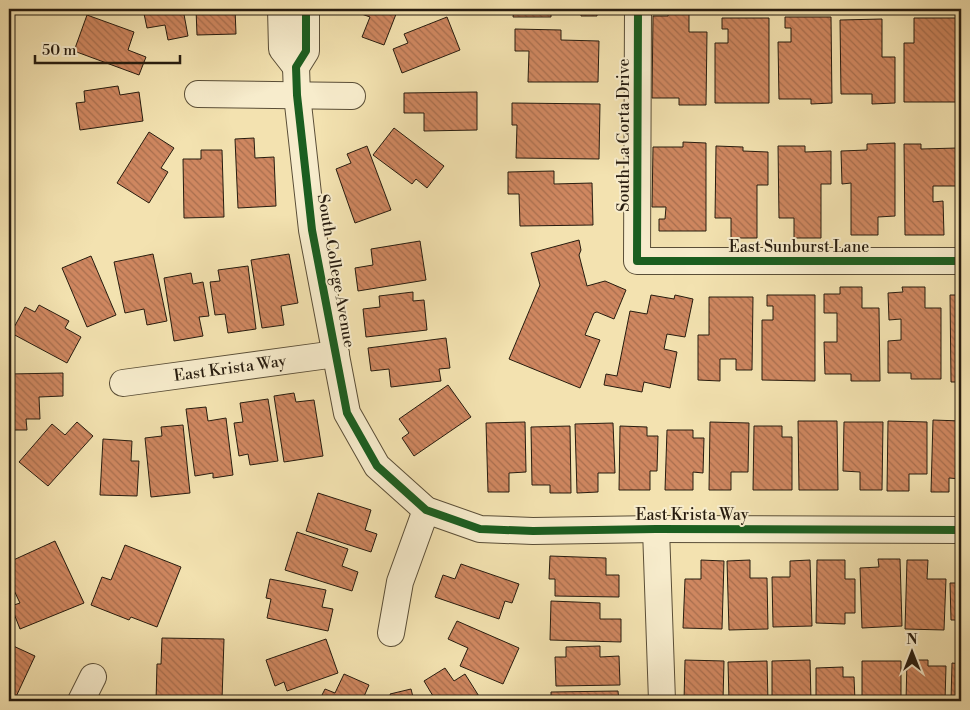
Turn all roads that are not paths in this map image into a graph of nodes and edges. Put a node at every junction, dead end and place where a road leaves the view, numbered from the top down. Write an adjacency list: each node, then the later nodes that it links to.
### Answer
1 (282, 9): 4 (street)
2 (306, 9): 4 (street, South College Avenue)
3 (638, 9): 8 (street, South La Corta Drive)
4 (296, 67): 6 (street, South College Avenue)
5 (198, 94): 6 (street)
6 (297, 95): 7 (street); 10 (street, South College Avenue)
7 (352, 96)
8 (637, 261): 9 (street, East Sunburst Lane)
9 (961, 261)
10 (336, 354): 11 (street, East Krista Way); 12 (street, South College Avenue)
11 (124, 383)
12 (426, 510): 13 (street, East Krista Way); 15 (street)
13 (656, 529): 14 (street, East Krista Way); 18 (street)
14 (961, 530)
15 (391, 633)
16 (93, 677): 17 (street)
17 (81, 701)
18 (662, 701)

